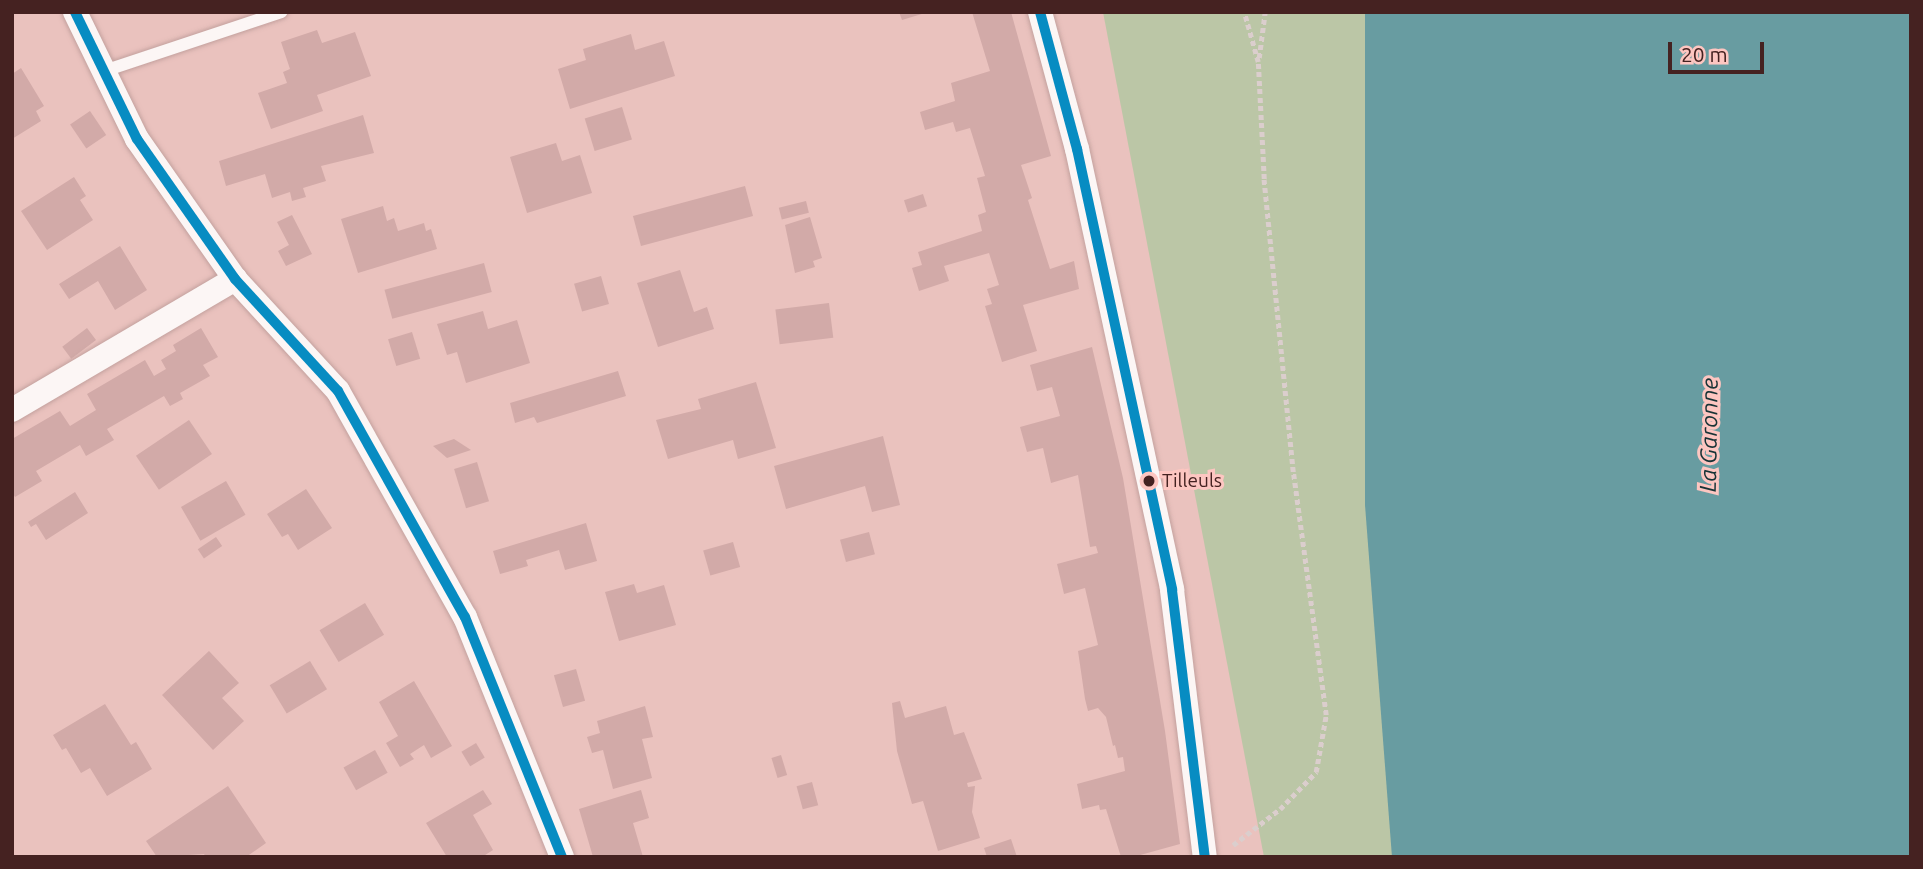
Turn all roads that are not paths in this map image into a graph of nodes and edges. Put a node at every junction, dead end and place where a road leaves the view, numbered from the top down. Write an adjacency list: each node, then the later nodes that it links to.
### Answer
1 (75, 12): 4 (street)
2 (281, 12): 4 (lane)
3 (1040, 12): 8 (street)
4 (104, 71): 5 (street)
5 (235, 279): 6 (street); 7 (street)
6 (12, 410)
7 (562, 857)
8 (1205, 857)

